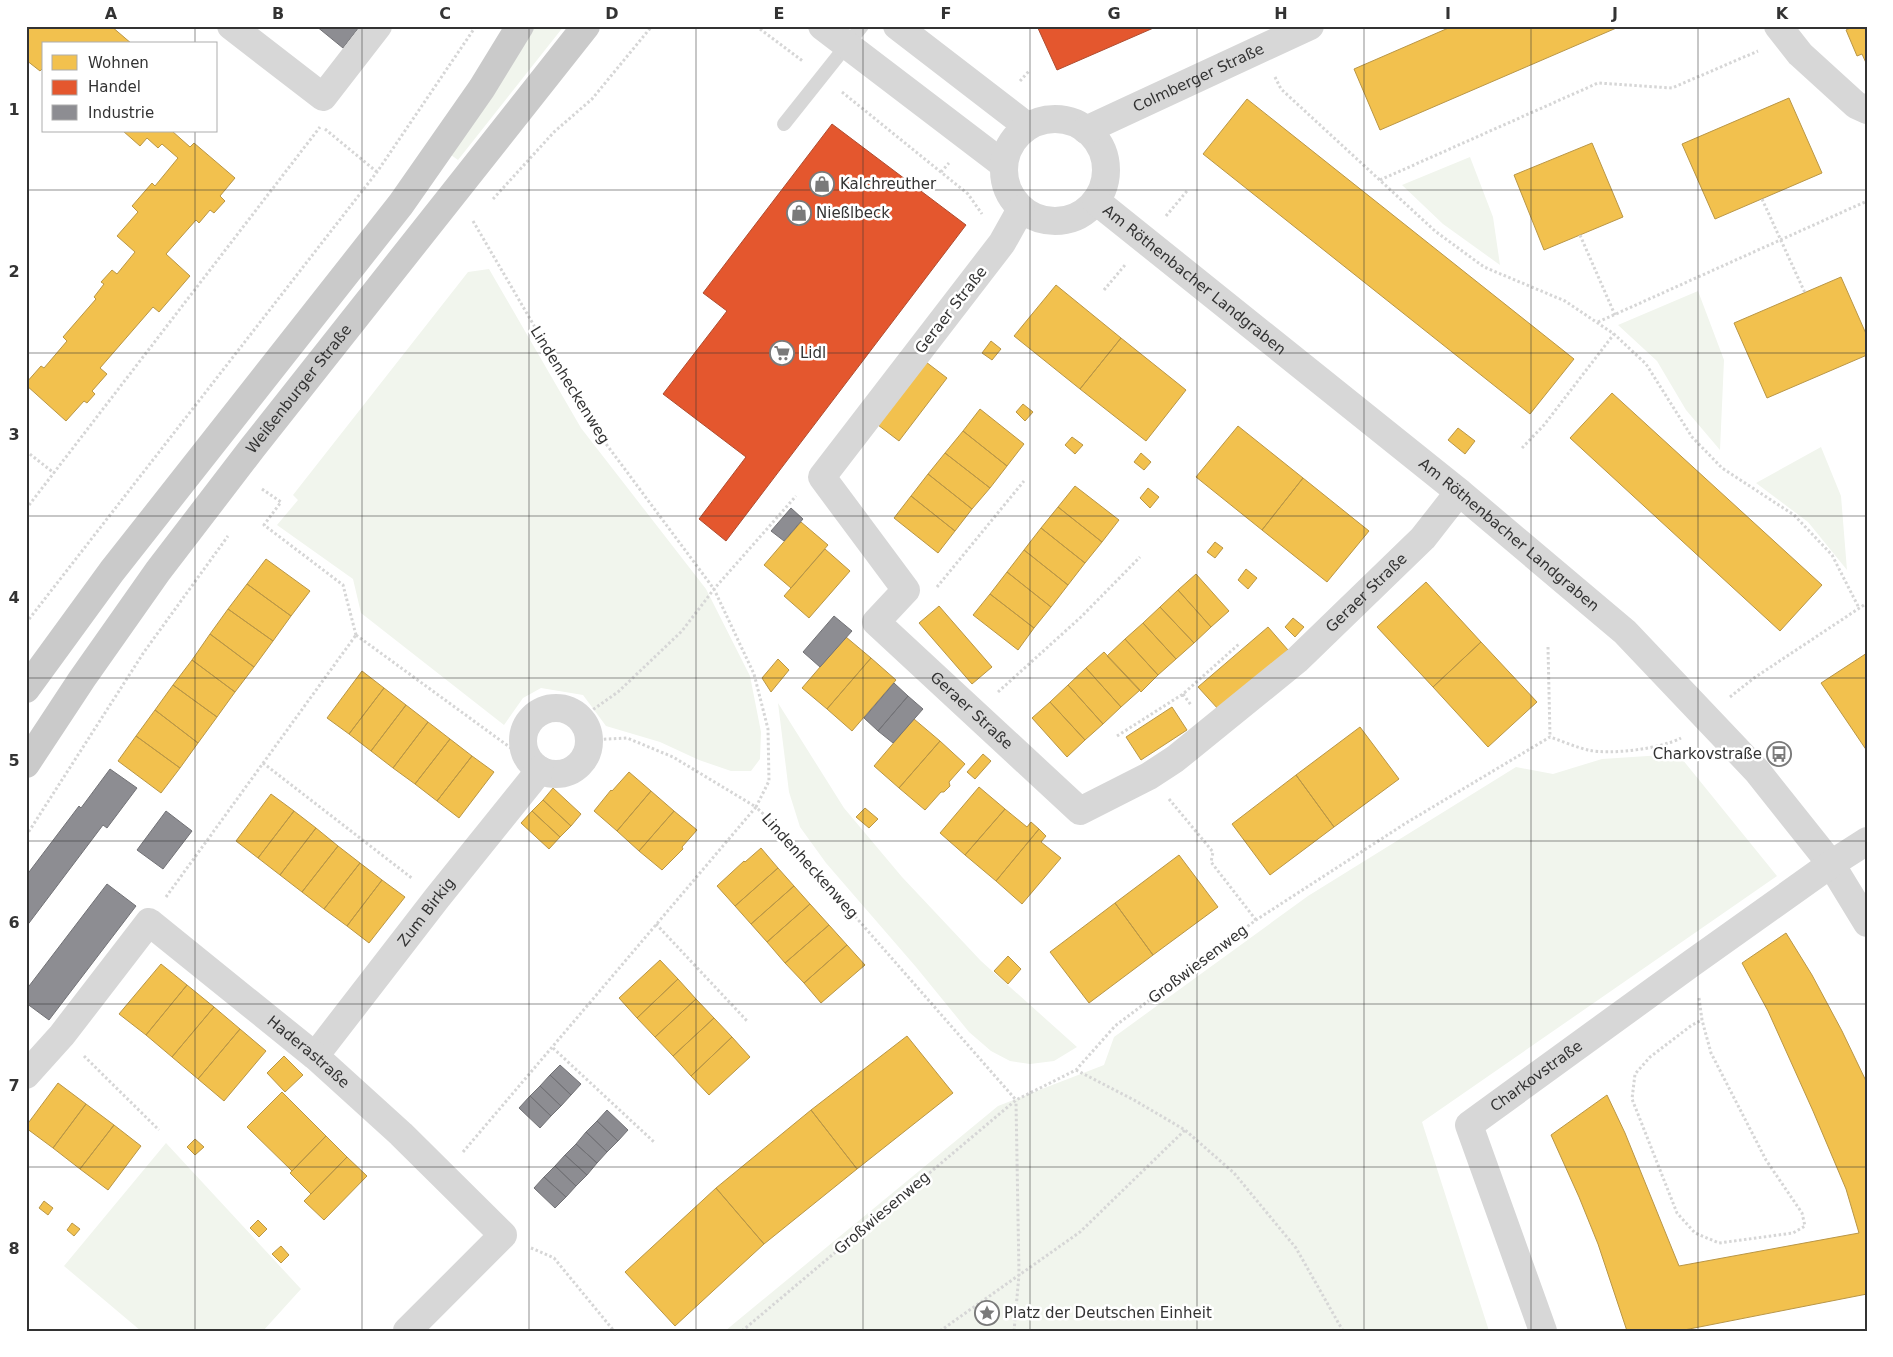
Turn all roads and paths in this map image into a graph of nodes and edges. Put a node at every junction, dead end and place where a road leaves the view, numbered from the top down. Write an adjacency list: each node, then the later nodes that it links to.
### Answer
1 (231, 26): 2 (street)
2 (378, 26)
3 (476, 26): 20 (path)
4 (520, 26): 55 (main road)
5 (586, 26): 62 (main road, Weißenburger Straße)
6 (652, 26): 23 (path)
7 (756, 26): 14 (path)
8 (822, 26): 12 (street)
9 (897, 26): 17 (street)
10 (1310, 26): 13 (street, Colmberger Straße)
11 (1783, 32): 15 (street); 21 (path)
12 (854, 36): 14 (lane); 19 (street)
13 (1260, 50): 18 (street, Colmberger Straße); 21 (path)
14 (822, 76): 16 (lane); 32 (path)
15 (1867, 110)
16 (784, 124)
17 (1027, 126): 18 (street); 19 (street)
18 (1086, 130): 24 (street)
19 (1003, 164): 26 (street)
20 (377, 172): 39 (path); 51 (path)
21 (1380, 180): 35 (path)
22 (1762, 199): 31 (path)
23 (491, 200)
24 (1096, 201): 26 (street); 43 (street, Am Röthenbacher Landgraben)
25 (1867, 201): 31 (path)
26 (1021, 209): 32 (street, Geraer Straße)
27 (479, 214): 28 (path)
28 (473, 221): 29 (path); 47 (path, Lindenheckenweg)
29 (466, 229)
30 (1580, 235): 34 (path)
31 (1780, 240): 33 (path); 34 (path)
32 (1002, 243): 40 (street, Geraer Straße)
33 (1805, 293)
34 (1615, 315): 35 (path)
35 (1598, 323): 36 (path)
36 (1614, 334): 37 (path); 50 (path)
37 (1522, 448)
38 (26, 451): 39 (path)
39 (54, 473): 44 (path)
40 (822, 477): 47 (path); 48 (street)
41 (1024, 481): 48 (path)
42 (267, 483): 52 (path)
43 (1459, 492): 57 (street, Am Röthenbacher Landgraben); 64 (street, Geraer Straße)
44 (26, 509)
45 (234, 528): 66 (path)
46 (1140, 557): 56 (path)
47 (714, 589): 58 (path); 65 (path, Lindenheckenweg)
48 (906, 590): 56 (street, Geraer Straße)
49 (1867, 603): 50 (path)
50 (1859, 608): 57 (path)
51 (26, 623)
52 (356, 635): 61 (path); 63 (path)
53 (1239, 644): 59 (path)
54 (1548, 647): 60 (path)
55 (26, 689)
56 (975, 712): 64 (street, Geraer Straße)
57 (1706, 716): 60 (path); 68 (street, Am Röthenbacher Landgraben)
58 (585, 729): 63 (street); 63 (street); 65 (path)
59 (1117, 736)
60 (1550, 737): 71 (path, Großwiesenweg)
61 (263, 763): 69 (path); 70 (path)
62 (26, 764)
63 (533, 764): 69 (street, Zum Birkig)
64 (1149, 776): 71 (path)
65 (756, 807): 73 (path); 82 (path, Lindenheckenweg)
66 (26, 836)
67 (1867, 840): 68 (street, Charkovstraße)
68 (1831, 864): 72 (street, Am Röthenbacher Landgraben); 74 (street, Charkovstraße)
69 (438, 898): 79 (street, Zum Birkig)
70 (161, 903)
71 (1256, 920): 80 (path, Großwiesenweg)
72 (1867, 923)
73 (656, 924): 76 (path); 78 (path)
74 (1692, 963): 75 (path); 95 (street, Charkovstraße)
75 (1702, 1020): 75 (path)
76 (748, 1022)
77 (62, 1035): 79 (street, Haderastraße); 81 (street, Haderastraße); 83 (path)
78 (553, 1048): 85 (path); 86 (path)
79 (315, 1056): 86 (street, Haderastraße)
80 (1076, 1070): 82 (path, Großwiesenweg); 84 (path)
81 (26, 1075)
82 (1016, 1100): 88 (path); 91 (path, Großwiesenweg)
83 (159, 1130)
84 (1185, 1130): 88 (path); 94 (path)
85 (654, 1142)
86 (443, 1176): 87 (street, Haderastraße)
87 (503, 1235): 89 (street); 90 (path)
88 (1019, 1275): 92 (path); 93 (path)
89 (407, 1331)
90 (614, 1331)
91 (742, 1331)
92 (940, 1331)
93 (1014, 1331)
94 (1343, 1331)
95 (1543, 1331)

